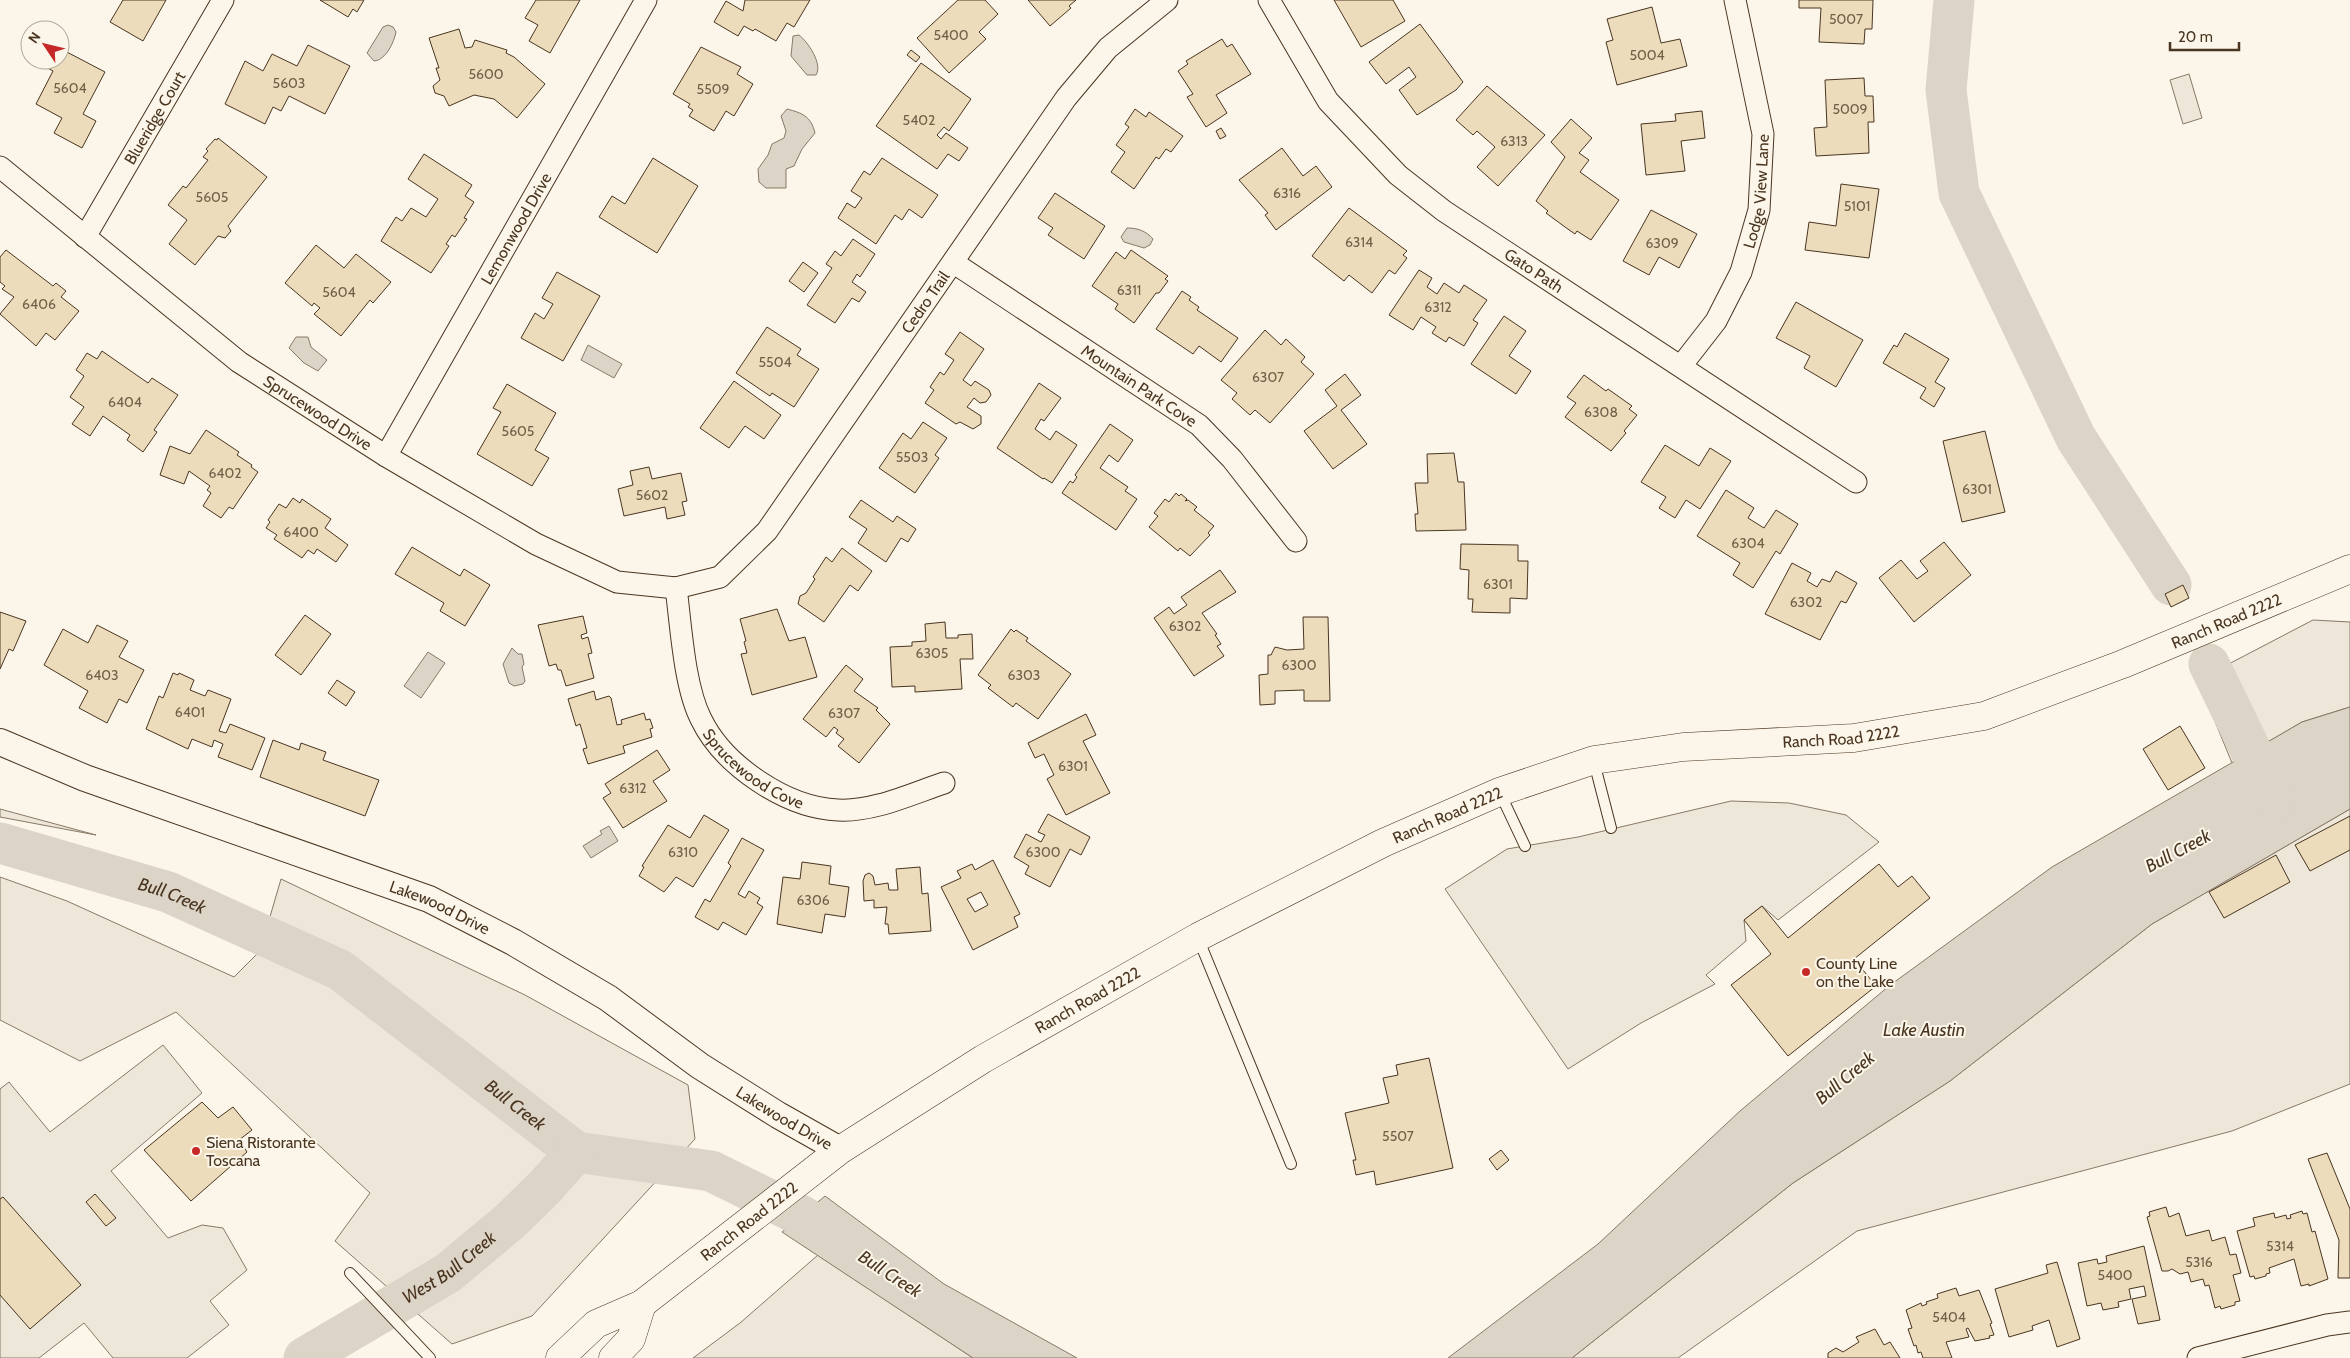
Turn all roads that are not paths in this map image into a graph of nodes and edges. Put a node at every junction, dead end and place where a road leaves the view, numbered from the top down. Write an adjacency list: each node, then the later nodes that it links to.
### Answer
1 (223, 0): 7 (street, Blueridge Court)
2 (646, 0): 10 (street, Lemonwood Drive)
3 (1167, 0): 8 (street, Cedro Trail)
4 (1269, 0): 9 (street, Gato Path)
5 (1735, 0): 9 (street, Lodge View Lane)
6 (0, 167): 7 (street, Sprucewood Drive)
7 (85, 237): 10 (street, Sprucewood Drive)
8 (954, 263): 12 (street, Mountain Park Cove); 14 (street, Cedro Trail)
9 (1681, 366): 11 (street, Gato Path)
10 (386, 456): 14 (street, Sprucewood Drive)
11 (1856, 482)
12 (1296, 541)
13 (2350, 569): 16 (main road, Ranch Road 2222)
14 (676, 588): 17 (street, Sprucewood Cove)
15 (0, 742): 22 (street, Lakewood Drive)
16 (1594, 760): 18 (main road, Ranch Road 2222); 19 (lane)
17 (944, 783)
18 (1499, 792): 20 (lane); 21 (main road, Ranch Road 2222)
19 (1612, 828)
20 (1525, 846)
21 (1198, 937): 22 (main road, Ranch Road 2222); 23 (lane)
22 (840, 1150): 25 (main road, Ranch Road 2222)
23 (1291, 1164)
24 (350, 1273): 27 (lane)
25 (642, 1304): 28 (main road, Ranch Road 2222); 29 (main road)
26 (2350, 1322): 30 (street)
27 (430, 1358)
28 (560, 1358)
29 (613, 1358)
30 (2198, 1358)

